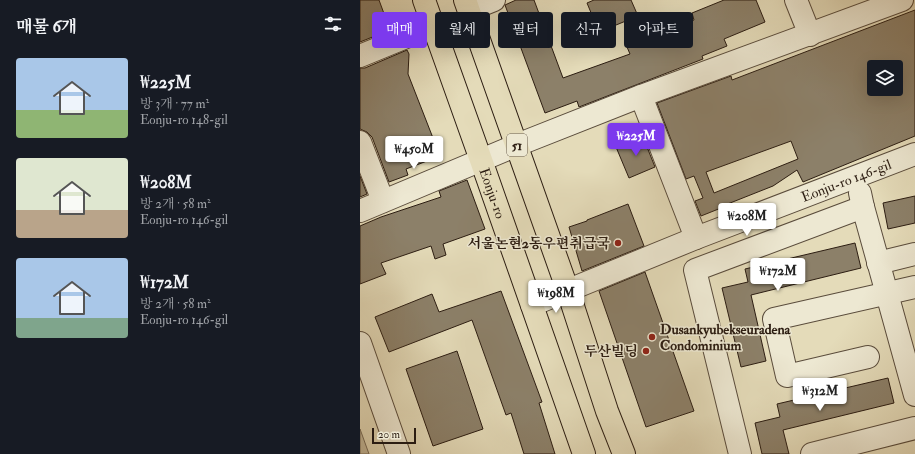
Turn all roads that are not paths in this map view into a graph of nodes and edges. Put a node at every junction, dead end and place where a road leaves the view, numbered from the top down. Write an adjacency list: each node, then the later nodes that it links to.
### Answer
1 (424, 0): 6 (main road, Eonju-ro)
2 (494, 0): 5 (street)
3 (796, 0): 7 (street)
4 (902, 0): 7 (street)
5 (467, 5): 11 (main road, 51)
6 (433, 26): 8 (street); 13 (main road, Eonju-ro)
7 (810, 35): 9 (street)
8 (360, 56)
9 (641, 96): 11 (street); 18 (street)
10 (360, 142): 15 (street)
11 (517, 145): 13 (street); 22 (main road, 51)
12 (915, 154): 14 (street, Eonju-ro 146-gil)
13 (482, 160): 15 (street); 24 (main road, Eonju-ro)
14 (857, 176): 16 (street); 18 (street, Eonju-ro 146-gil)
15 (383, 201): 17 (street)
16 (863, 207): 20 (street); 32 (street)
17 (360, 211)
18 (696, 238): 22 (street, Eonju-ro 146-gil)
19 (915, 254): 20 (street)
20 (878, 263): 23 (street)
21 (915, 287): 23 (street)
22 (568, 291): 24 (street, Eonju-ro 146-gil); 31 (main road, 51)
23 (887, 294): 26 (street); 27 (street)
24 (532, 305): 30 (main road, Eonju-ro)
25 (360, 343): 29 (street)
26 (868, 357)
27 (915, 395)
28 (915, 428): 33 (street)
29 (399, 454)
30 (584, 454)
31 (624, 454)
32 (740, 454)
33 (812, 454)

